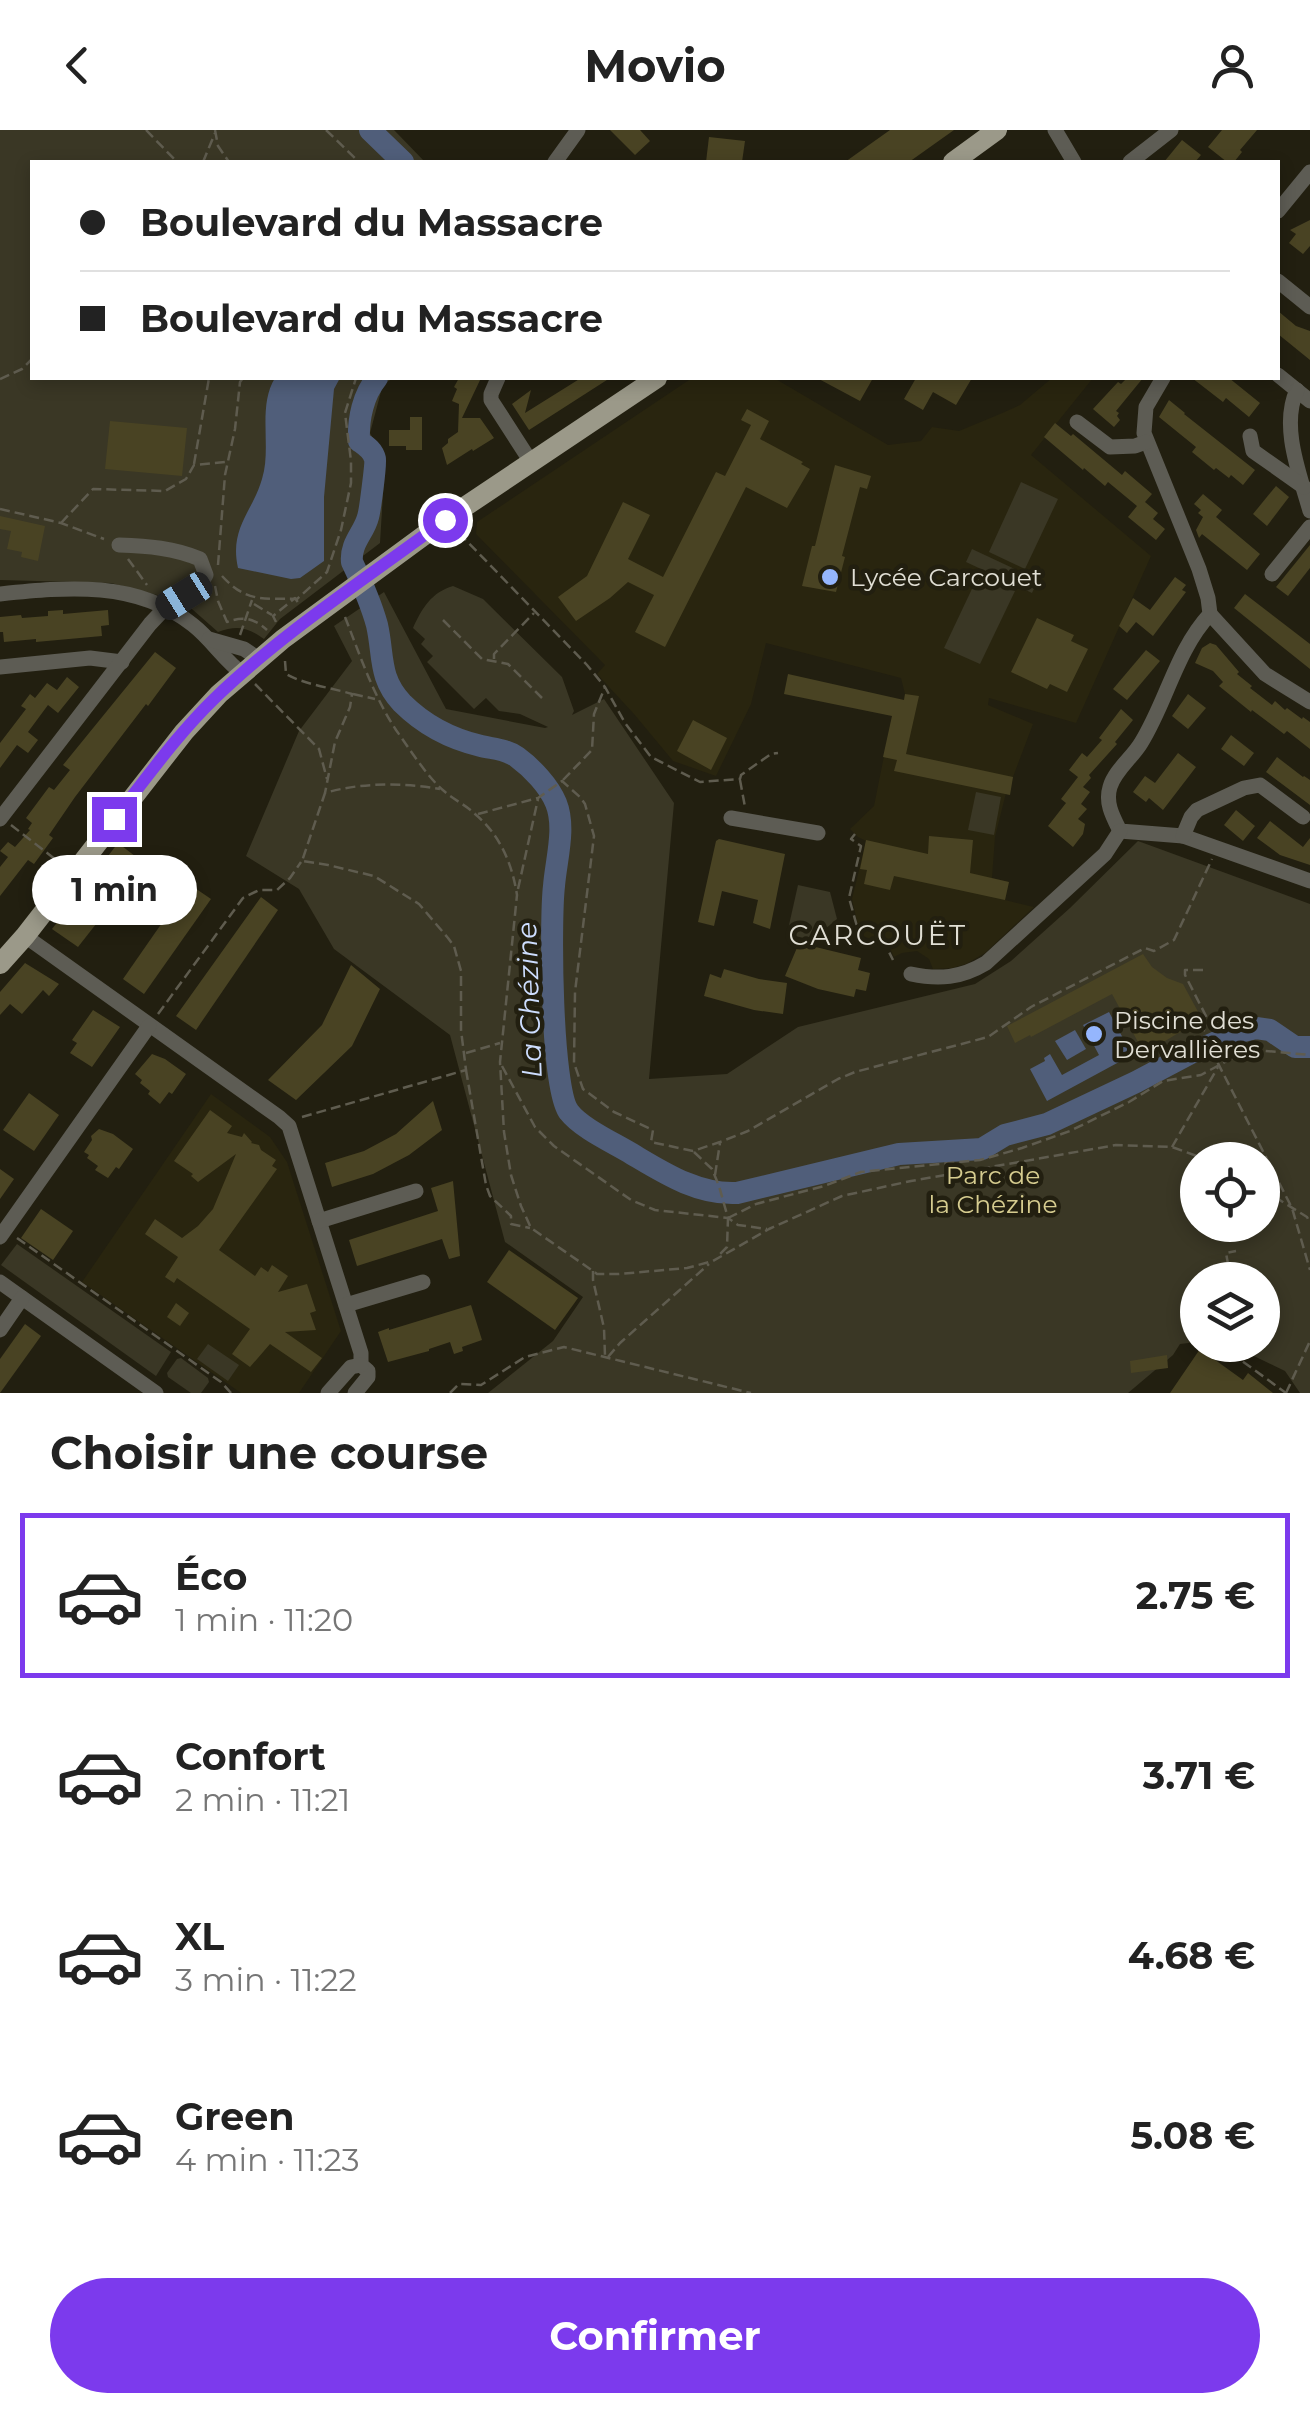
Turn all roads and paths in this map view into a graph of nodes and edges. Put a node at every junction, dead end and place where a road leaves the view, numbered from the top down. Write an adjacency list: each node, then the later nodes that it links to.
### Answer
1 (146, 130): 8 (path)
2 (326, 130): 11 (path)
3 (578, 130): 12 (street)
4 (996, 130): 13 (main road)
5 (1055, 130): 14 (street)
6 (1171, 130): 15 (street)
7 (216, 131): 9 (path); 10 (path)
8 (175, 160)
9 (204, 160)
10 (228, 160)
11 (356, 160)
12 (556, 160)
13 (956, 160)
14 (1073, 160)
15 (1133, 160)
16 (1310, 172): 17 (street)
17 (1280, 210)
18 (1280, 283): 19 (street)
19 (1310, 307)
20 (30, 361): 21 (path)
21 (0, 378)
22 (1280, 378): 29 (street)
23 (210, 380): 35 (path)
24 (243, 380): 33 (path)
25 (355, 380): 47 (path)
26 (497, 380): 34 (street)
27 (655, 380): 34 (main road)
28 (1162, 380): 32 (street)
29 (1303, 396): 36 (street)
30 (1077, 422): 32 (street)
31 (1250, 436): 36 (street)
32 (1146, 442): 52 (street)
33 (228, 462): 35 (path); 48 (path)
34 (531, 462): 39 (main road)
35 (194, 465): 40 (path)
36 (1304, 487): 38 (street)
37 (0, 508): 40 (path)
38 (1310, 512)
39 (445, 520): 50 (path); 58 (main road)
40 (61, 523): 42 (path)
41 (1310, 527): 43 (street)
42 (119, 545): 45 (path); 49 (street)
43 (1272, 574)
44 (214, 581): 54 (path)
45 (152, 590)
46 (0, 594): 49 (street)
47 (295, 598): 48 (path); 53 (path)
48 (252, 600): 53 (path); 54 (path)
49 (166, 608): 57 (street); 61 (street)
50 (536, 611): 60 (path); 64 (path)
51 (344, 612): 67 (path)
52 (1210, 614): 68 (street); 80 (street)
53 (273, 616): 54 (path)
54 (247, 618): 56 (path)
55 (444, 620): 60 (path)
56 (240, 635)
57 (209, 639): 58 (street); 63 (street)
58 (260, 658): 63 (main road)
59 (284, 658): 65 (path)
60 (494, 660): 66 (path)
61 (122, 662): 62 (street); 78 (street)
62 (0, 666)
63 (248, 678): 71 (path); 86 (main road)
64 (605, 687): 70 (path); 72 (path)
65 (352, 694): 67 (path); 71 (path)
66 (542, 698)
67 (377, 699): 73 (path)
68 (1310, 702)
69 (778, 752): 70 (path)
70 (740, 779): 79 (path)
71 (328, 780): 74 (path)
72 (562, 781): 75 (path); 105 (path)
73 (442, 789): 74 (path); 76 (path)
74 (326, 793): 85 (path)
75 (538, 798): 76 (path); 88 (path)
76 (476, 814): 88 (path)
77 (1302, 817): 83 (street)
78 (0, 818): 86 (path)
79 (739, 819): 81 (street)
80 (1120, 832): 83 (street); 93 (street)
81 (818, 833)
82 (855, 834): 90 (path)
83 (1182, 836): 87 (street)
84 (1214, 854): 102 (path)
85 (302, 860): 94 (path); 96 (path)
86 (73, 874): 89 (main road)
87 (1309, 880)
88 (517, 894): 95 (path)
89 (25, 936): 91 (main road); 94 (street)
90 (892, 960)
91 (0, 964)
92 (1204, 970): 99 (path)
93 (911, 974)
94 (148, 1026): 111 (street); 115 (street)
95 (500, 1043): 96 (path); 98 (path)
96 (464, 1054): 100 (path)
97 (1310, 1055): 99 (path)
98 (500, 1062): 110 (path); 113 (path)
99 (1219, 1066): 103 (path); 109 (path); 110 (path)
100 (466, 1070): 101 (path); 113 (path)
101 (310, 1114)
102 (720, 1142): 105 (path); 106 (path)
103 (1172, 1147): 104 (path); 114 (path)
104 (1180, 1150)
105 (693, 1151): 106 (path)
106 (715, 1176): 110 (path)
107 (416, 1191): 111 (street)
108 (1280, 1200): 109 (path)
109 (1292, 1208): 112 (path); 119 (path)
110 (728, 1218): 114 (path); 117 (path)
111 (319, 1221): 124 (street)
112 (1310, 1222)
113 (531, 1228): 120 (path)
114 (769, 1229): 117 (path)
115 (3, 1233): 131 (path)
116 (1236, 1252): 118 (path)
117 (713, 1260): 120 (path); 127 (path)
118 (1228, 1262)
119 (1310, 1270)
120 (593, 1271): 127 (path)
121 (0, 1282): 123 (street)
122 (423, 1282): 124 (street)
123 (22, 1298): 125 (street); 130 (street)
124 (346, 1305): 129 (street)
125 (0, 1330)
126 (1310, 1341): 136 (path)
127 (606, 1358): 134 (path); 135 (path)
128 (1243, 1362): 136 (path)
129 (361, 1365): 132 (street); 133 (street)
130 (156, 1393)
131 (232, 1393)
132 (328, 1393)
133 (355, 1393)
134 (450, 1393)
135 (751, 1393)
136 (1286, 1393)

